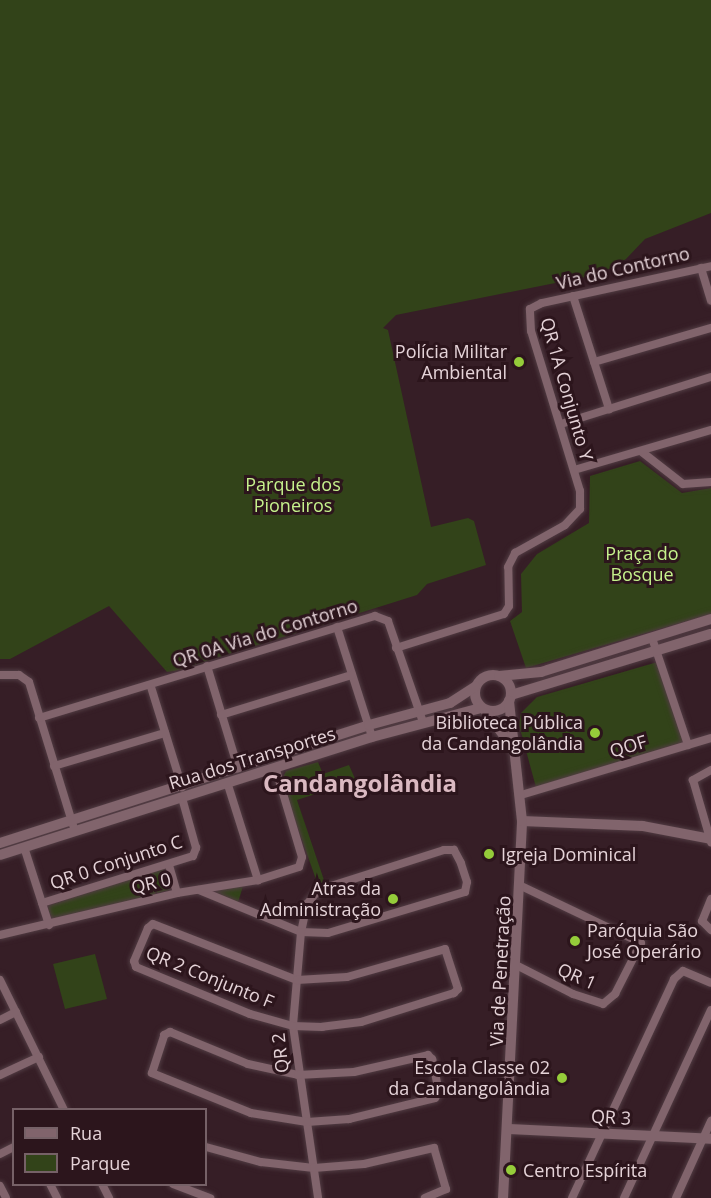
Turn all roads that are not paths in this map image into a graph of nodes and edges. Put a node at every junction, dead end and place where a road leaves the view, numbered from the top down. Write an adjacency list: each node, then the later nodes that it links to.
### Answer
1 (711, 266): 2 (street, Via do Contorno)
2 (701, 268): 3 (street, Via do Contorno); 4 (street)
3 (573, 296): 5 (street, Via do Contorno); 7 (street)
4 (711, 301)
5 (542, 303): 10 (street, QR 1A Conjunto Y)
6 (711, 328): 7 (street)
7 (594, 363): 9 (street)
8 (711, 377): 9 (street)
9 (609, 409): 10 (street)
10 (561, 424): 13 (street, QR 1A Conjunto Y)
11 (711, 430): 12 (street)
12 (642, 452): 13 (street); 14 (street)
13 (574, 471): 19 (street, QR 1A Conjunto Y)
14 (711, 482)
15 (711, 619): 18 (street)
16 (337, 627): 19 (street, QR 0A Via do Contorno); 21 (street, QR 0A Via do Contorno); 23 (street)
17 (711, 634): 20 (street)
18 (652, 638): 20 (street); 24 (street)
19 (396, 648): 31 (street)
20 (656, 650): 27 (street); 36 (street)
21 (207, 666): 25 (street, QR 0A Via do Contorno); 29 (street)
22 (0, 675): 30 (street)
23 (352, 675): 29 (street); 32 (street)
24 (499, 676): 26 (street); 27 (street)
25 (151, 687): 30 (street, QR 0A Via do Contorno); 33 (street)
26 (475, 687): 28 (street); 31 (street, Rua dos Transportes)
27 (510, 698): 28 (street); 37 (street, Via de Penetração)
28 (483, 709): 31 (street, Rua dos Transportes); 37 (street, Via de Penetração)
29 (221, 715): 40 (street)
30 (39, 718): 39 (street)
31 (420, 718): 32 (street, Rua dos Transportes); 34 (street, Rua dos Transportes)
32 (369, 725): 34 (street); 38 (street, Rua dos Transportes)
33 (165, 733): 39 (street); 45 (street)
34 (372, 737): 41 (street, Rua dos Transportes)
35 (711, 738): 36 (street, QOF)
36 (688, 744): 46 (street, QOF)
37 (511, 745): 46 (street, Via de Penetração)
38 (250, 765): 40 (street, Rua dos Transportes); 43 (street)
39 (54, 766): 48 (street)
40 (238, 768): 45 (street, Rua dos Transportes)
41 (276, 770): 43 (street, Rua dos Transportes); 54 (street, QR 0)
42 (711, 770): 49 (street)
43 (255, 777): 44 (street, Rua dos Transportes)
44 (228, 785): 45 (street, Rua dos Transportes); 54 (street)
45 (182, 792): 48 (street, Rua dos Transportes); 53 (street, QR 0 Conjunto C)
46 (521, 795): 47 (street, Via de Penetração)
47 (522, 821): 49 (street); 55 (street, Via de Penetração)
48 (73, 825): 50 (street, Rua dos Transportes); 51 (street, Rua dos Transportes)
49 (711, 840)
50 (0, 843)
51 (24, 847): 52 (street, Rua dos Transportes); 59 (street)
52 (0, 855)
53 (170, 865): 57 (street); 59 (street, QR 0 Conjunto C)
54 (258, 880): 56 (street, QR 0)
55 (521, 886): 64 (street, Via de Penetração); 64 (street, QR 1)
56 (199, 890): 57 (street, QR 0); 62 (street)
57 (177, 893): 60 (street, QR 0)
58 (711, 899): 61 (street)
59 (42, 903): 60 (street)
60 (49, 925): 63 (street, QR 0)
61 (711, 930)
62 (301, 933): 62 (street, QR 2); 66 (street, QR 2)
63 (0, 935)
64 (516, 965): 78 (street, Via de Penetração)
65 (0, 980): 69 (street)
66 (297, 980): 71 (street, QR 2); 71 (street); 71 (street, QR 2 Conjunto F)
67 (711, 983): 79 (street)
68 (711, 1010): 80 (street)
69 (16, 1012): 70 (street); 72 (street)
70 (0, 1020)
71 (293, 1026): 74 (street, QR 2)
72 (39, 1057): 73 (street); 75 (street)
73 (0, 1075)
74 (298, 1075): 77 (street, QR 2); 77 (street); 77 (street)
75 (63, 1108)
76 (711, 1121): 81 (street)
77 (307, 1122): 83 (street, QR 2)
78 (509, 1129): 79 (street, QR 3); 90 (street, Via de Penetração)
79 (602, 1133): 80 (street, QR 3); 91 (street)
80 (653, 1136): 81 (street, QR 3); 92 (street)
81 (707, 1138): 93 (street)
82 (207, 1147): 83 (street)
83 (314, 1168): 88 (street, QR 2); 89 (street)
84 (0, 1186): 86 (street)
85 (176, 1186): 87 (street)
86 (6, 1198)
87 (210, 1198)
88 (318, 1198)
89 (425, 1198)
90 (503, 1198)
91 (572, 1198)
92 (624, 1198)
93 (676, 1198)

